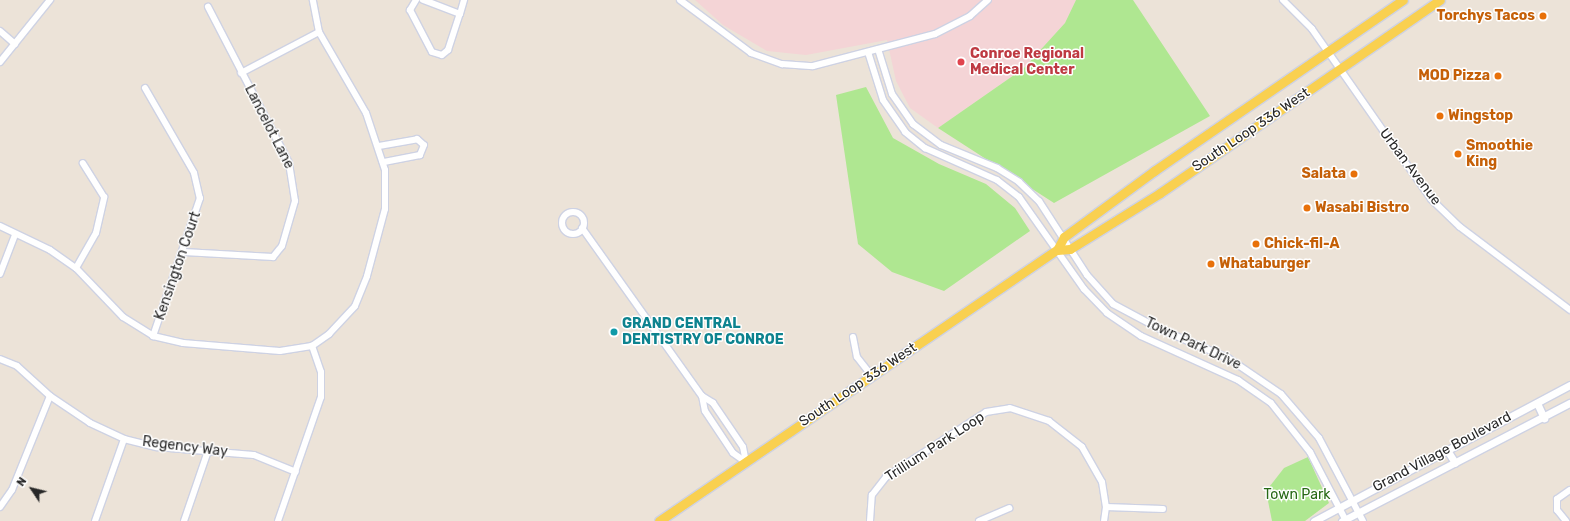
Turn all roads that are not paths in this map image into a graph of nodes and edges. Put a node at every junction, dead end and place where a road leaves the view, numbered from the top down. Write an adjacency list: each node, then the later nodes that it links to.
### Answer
1 (50, 0): 15 (street)
2 (314, 0): 14 (street)
3 (416, 0): 12 (street)
4 (423, 0): 12 (street)
5 (464, 0): 12 (street)
6 (680, 0): 17 (street)
7 (988, 0): 16 (street)
8 (1283, 0): 18 (street, Urban Avenue)
9 (1403, 0): 18 (main road, South Loop 336 West)
10 (1440, 0): 20 (main road, South Loop 336 West)
11 (208, 7): 21 (street, Lancelot Lane)
12 (460, 14)
13 (0, 31): 15 (street)
14 (319, 32): 21 (street); 23 (street)
15 (15, 44): 19 (street)
16 (878, 50): 17 (street); 26 (street, Town Park Drive)
17 (868, 52): 27 (street, Town Park Drive)
18 (1327, 52): 20 (street, Urban Avenue); 31 (main road, South Loop 336 West)
19 (0, 62)
20 (1339, 70): 33 (main road, South Loop 336 West); 37 (street, Urban Avenue)
21 (241, 73): 34 (street, Lancelot Lane)
22 (145, 88): 34 (street, Kensington Court)
23 (379, 146): 24 (street); 24 (street)
24 (383, 162): 40 (street)
25 (83, 163): 35 (street)
26 (997, 168): 27 (street); 31 (street, Town Park Drive)
27 (992, 178): 32 (street, Town Park Drive)
28 (0, 226): 30 (street)
29 (582, 228): 45 (street)
30 (15, 235): 35 (street); 36 (street)
31 (1064, 237): 32 (main road, South Loop 336 West); 33 (street, Town Park Drive)
32 (1057, 250): 33 (main road); 42 (main road, South Loop 336 West); 59 (street, Town Park Drive)
33 (1070, 250): 56 (street, Town Park Drive)
34 (184, 252): 38 (street, Kensington Court)
35 (76, 268): 38 (street)
36 (0, 274)
37 (1570, 310)
38 (153, 336): 40 (street)
39 (853, 336): 42 (street)
40 (312, 346): 54 (street)
41 (0, 359): 44 (street, Regency Way)
42 (872, 376): 52 (main road, South Loop 336 West)
43 (1570, 385): 46 (street, Grand Village Boulevard)
44 (50, 396): 49 (street, Regency Way); 57 (street)
45 (702, 396): 52 (street); 52 (street)
46 (1537, 403): 48 (street); 50 (street, Grand Village Boulevard)
47 (1570, 403): 48 (street, Grand Village Boulevard)
48 (1544, 418): 53 (street, Grand Village Boulevard)
49 (124, 439): 51 (street, Regency Way); 64 (street)
50 (1447, 450): 53 (street); 56 (street, Grand Village Boulevard)
51 (208, 451): 54 (street, Regency Way); 65 (street)
52 (746, 462): 67 (main road, South Loop 336 West)
53 (1455, 464): 62 (street, Grand Village Boulevard)
54 (296, 472): 66 (street)
55 (1570, 490): 73 (street)
56 (1352, 500): 59 (street, Grand Village Boulevard); 62 (street, Town Park Drive)
57 (0, 507)
58 (1106, 507): 61 (street); 68 (street, Trillium Park Loop); 70 (street, Trillium Park Loop)
59 (1339, 507): 63 (street, Town Park Drive); 71 (street, Grand Village Boulevard)
60 (1009, 508): 69 (street)
61 (1163, 509)
62 (1359, 513): 63 (street, Grand Village Boulevard); 72 (street, Town Park Drive)
63 (1344, 520)
64 (95, 521)
65 (184, 521)
66 (278, 521)
67 (659, 521)
68 (870, 521)
69 (979, 521)
70 (1104, 521)
71 (1314, 521)
72 (1363, 521)
73 (1566, 521)

